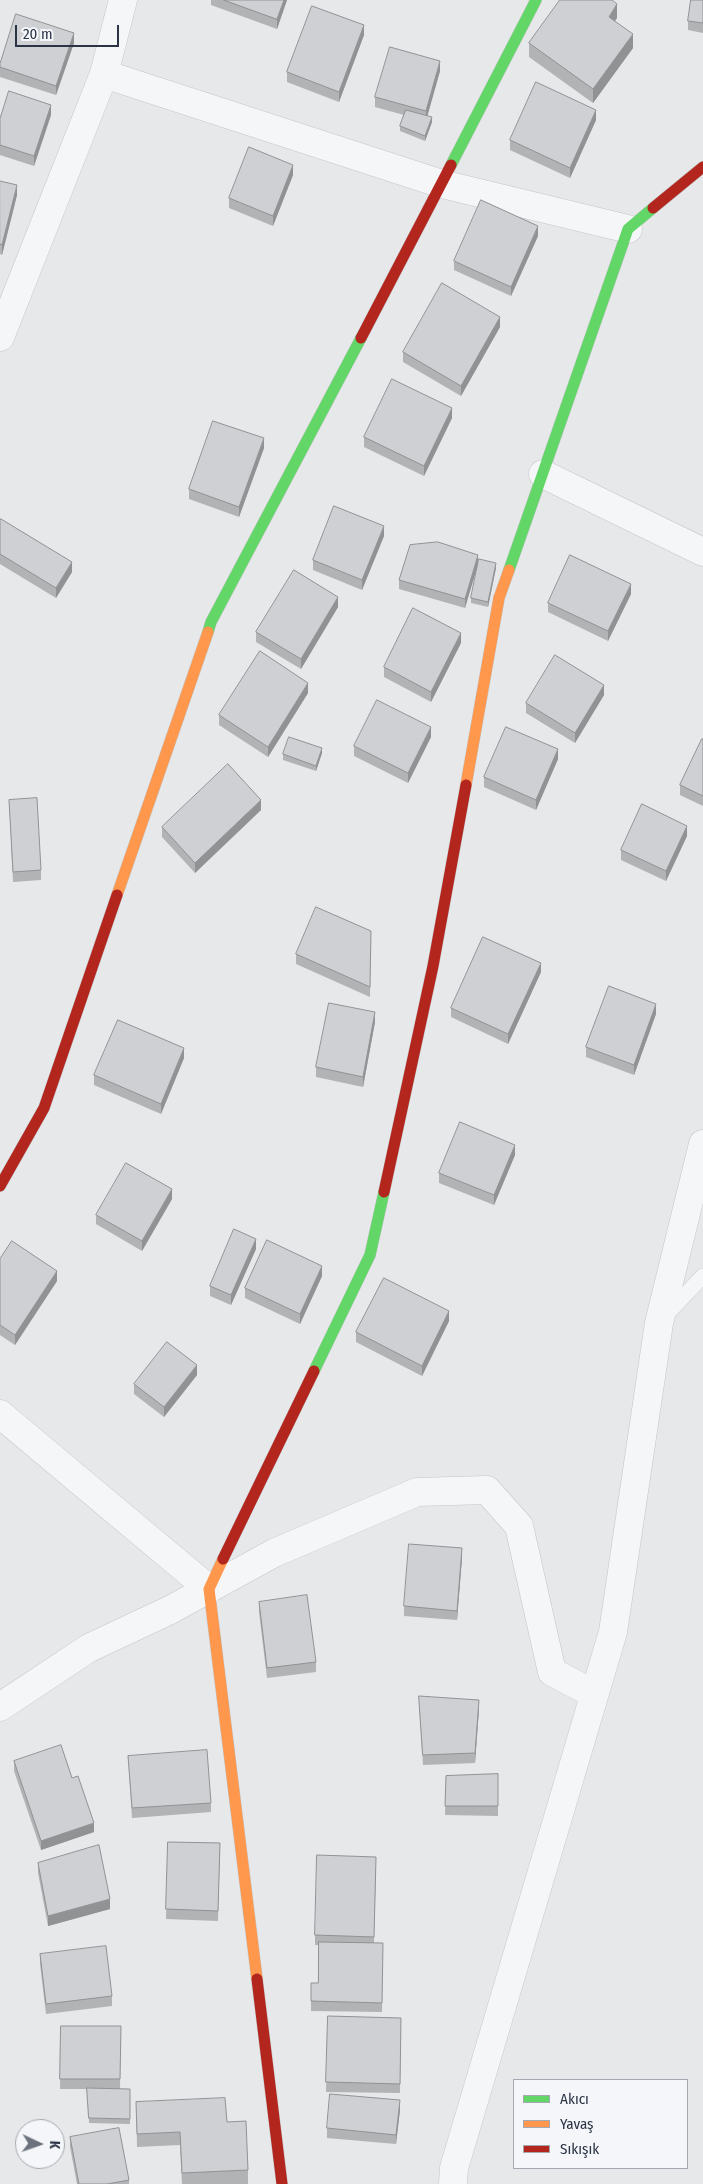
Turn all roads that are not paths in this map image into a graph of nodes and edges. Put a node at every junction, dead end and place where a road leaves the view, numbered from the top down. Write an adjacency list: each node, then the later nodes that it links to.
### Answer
1 (123, 0): 3 (street)
2 (536, 0): 5 (street)
3 (104, 74): 5 (street); 7 (street)
4 (703, 167): 6 (street)
5 (442, 184): 6 (street); 11 (street)
6 (628, 229): 8 (street)
7 (0, 337)
8 (543, 474): 9 (street); 15 (street)
9 (703, 552)
10 (703, 1144): 13 (street)
11 (3, 1173)
12 (703, 1276): 13 (lane)
13 (659, 1322): 16 (street)
14 (0, 1414): 15 (street)
15 (209, 1589): 16 (street); 17 (street); 18 (street)
16 (594, 1694): 19 (street)
17 (0, 1706)
18 (282, 2184)
19 (454, 2184)

